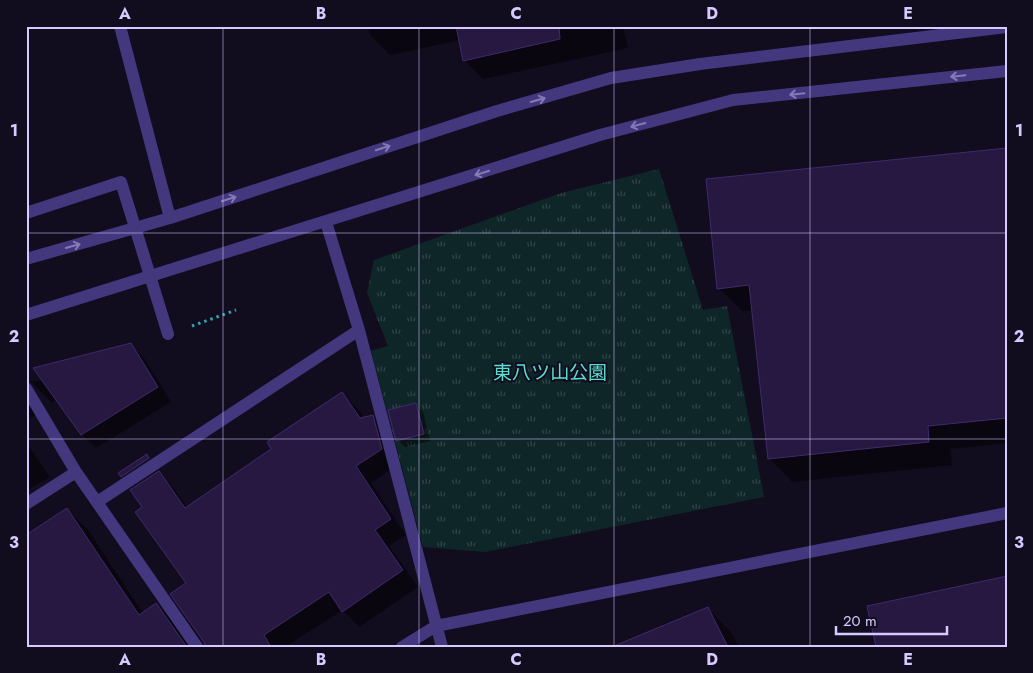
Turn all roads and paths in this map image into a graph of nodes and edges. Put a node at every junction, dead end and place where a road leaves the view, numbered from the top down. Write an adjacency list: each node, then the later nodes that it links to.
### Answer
1 (120, 26): 5 (street)
2 (1007, 27): 5 (street, one-way to 2)
3 (1007, 71): 6 (street, one-way to 6)
4 (26, 213): 11 (street)
5 (170, 218): 7 (street, one-way to 5)
6 (326, 222): 9 (street); 10 (street)
7 (26, 259)
8 (236, 310): 11 (path)
9 (26, 315)
10 (359, 330): 14 (street); 17 (street)
11 (168, 334)
12 (26, 388): 13 (street)
13 (76, 472): 14 (street); 15 (street)
14 (97, 502): 18 (street)
15 (26, 504)
16 (1007, 513): 17 (street)
17 (436, 626): 19 (street); 20 (street)
18 (197, 647)
19 (402, 647)
20 (442, 647)

